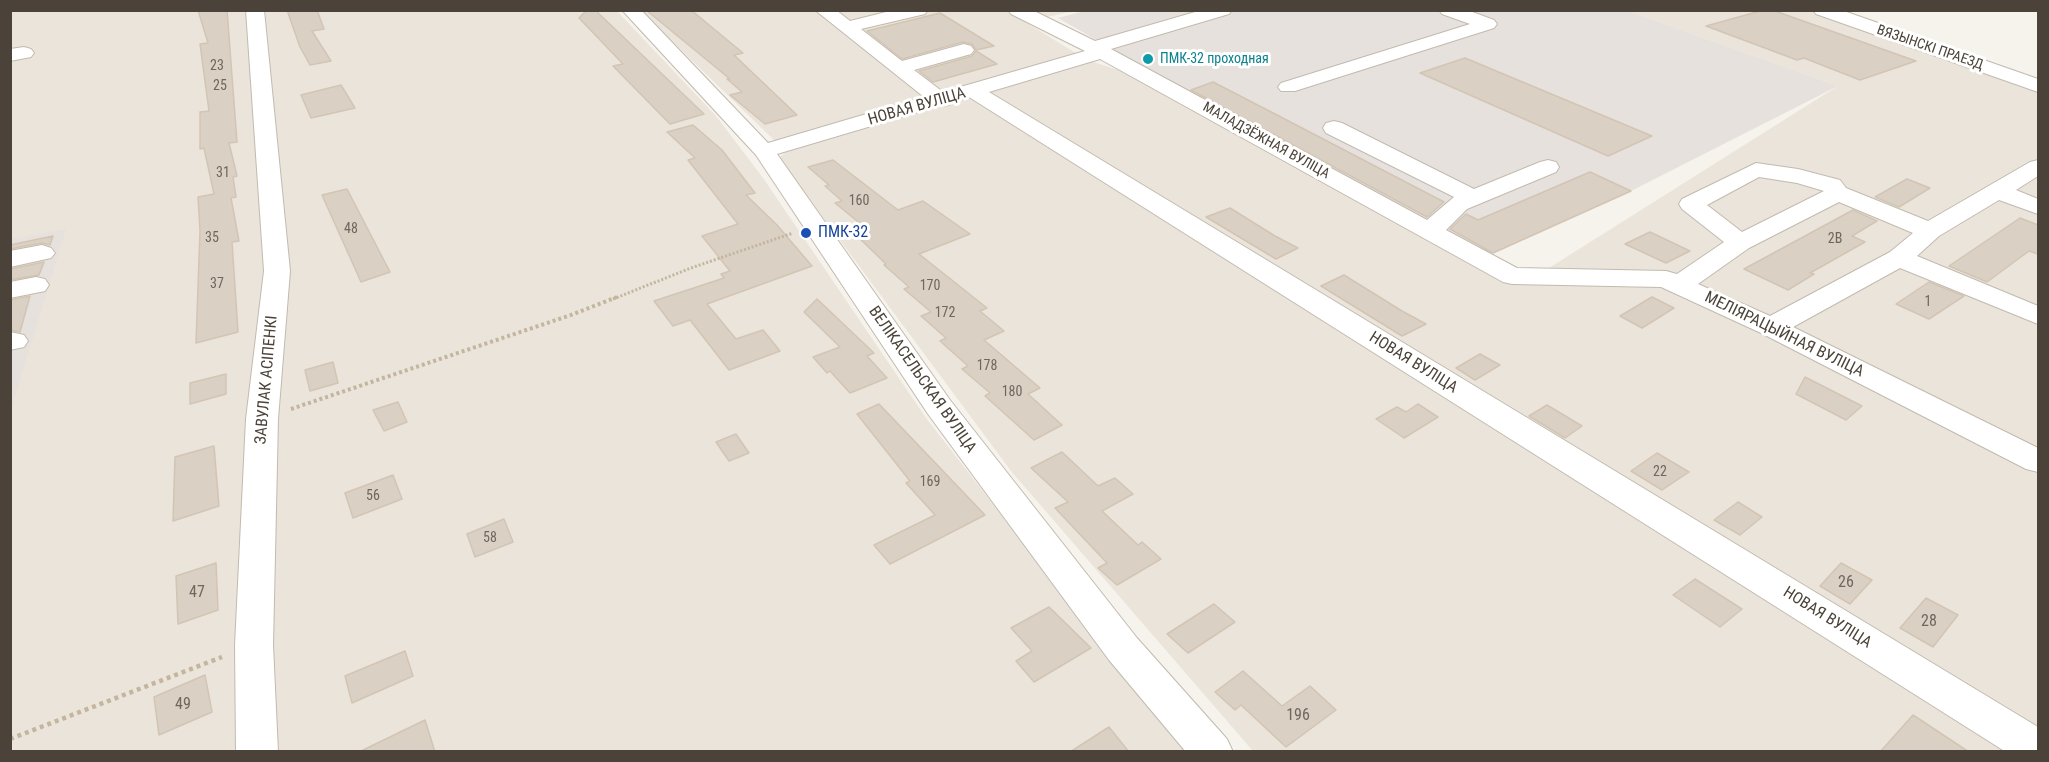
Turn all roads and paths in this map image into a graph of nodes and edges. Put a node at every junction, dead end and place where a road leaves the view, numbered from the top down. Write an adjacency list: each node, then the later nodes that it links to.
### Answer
1 (255, 10): 36 (street, ЗАВУЛАК АСІПЕНКІ)
2 (631, 10): 18 (street, ВЕЛІКАСЕЛЬСКАЯ ВУЛІЦА)
3 (824, 10): 9 (street)
4 (919, 10): 9 (street)
5 (1017, 10): 11 (street, МАЛАДЗЁЖНАЯ ВУЛІЦА)
6 (1223, 10): 11 (street)
7 (1448, 10): 14 (street)
8 (1822, 10): 13 (street, ВЯЗЫНСКІ ПРАЕЗД)
9 (847, 27): 12 (street)
10 (963, 50): 12 (street)
11 (1098, 50): 15 (street); 26 (street, МАЛАДЗЁЖНАЯ ВУЛІЦА)
12 (897, 68): 16 (street)
13 (2038, 86)
14 (1288, 87)
15 (973, 91): 16 (street, НОВАЯ ВУЛІЦА); 40 (street, НОВАЯ ВУЛІЦА)
16 (942, 101): 18 (street, НОВАЯ ВУЛІЦА)
17 (1334, 128): 23 (street)
18 (764, 151): 25 (street, ВЕЛІКАСЕЛЬСКАЯ ВУЛІЦА)
19 (1548, 167): 23 (street)
20 (2038, 167): 21 (street)
21 (1996, 191): 24 (street); 27 (street)
22 (1838, 193): 27 (street); 28 (street); 28 (street)
23 (1474, 198): 26 (street)
24 (2038, 207)
25 (814, 226): 36 (path); 42 (street, ВЕЛІКАСЕЛЬСКАЯ ВУЛІЦА)
26 (1430, 231): 32 (street, МАЛАДЗЁЖНАЯ ВУЛІЦА)
27 (1930, 231): 30 (street)
28 (1740, 243): 33 (street)
29 (42, 253): 31 (street)
30 (1899, 258): 34 (street); 35 (street)
31 (10, 260)
32 (1512, 276): 33 (street, МЕЛІЯРАЦЫЙНАЯ ВУЛІЦА)
33 (1678, 285): 35 (street, МЕЛІЯРАЦЫЙНАЯ ВУЛІЦА)
34 (2038, 316)
35 (1771, 327): 37 (street, МЕЛІЯРАЦЫЙНАЯ ВУЛІЦА)
36 (262, 419): 38 (street, ЗАВУЛАК АСІПЕНКІ)
37 (2038, 461)
38 (254, 645): 39 (path); 41 (street, ЗАВУЛАК АСІПЕНКІ)
39 (10, 739)
40 (2038, 749)
41 (257, 752)
42 (1212, 752)

